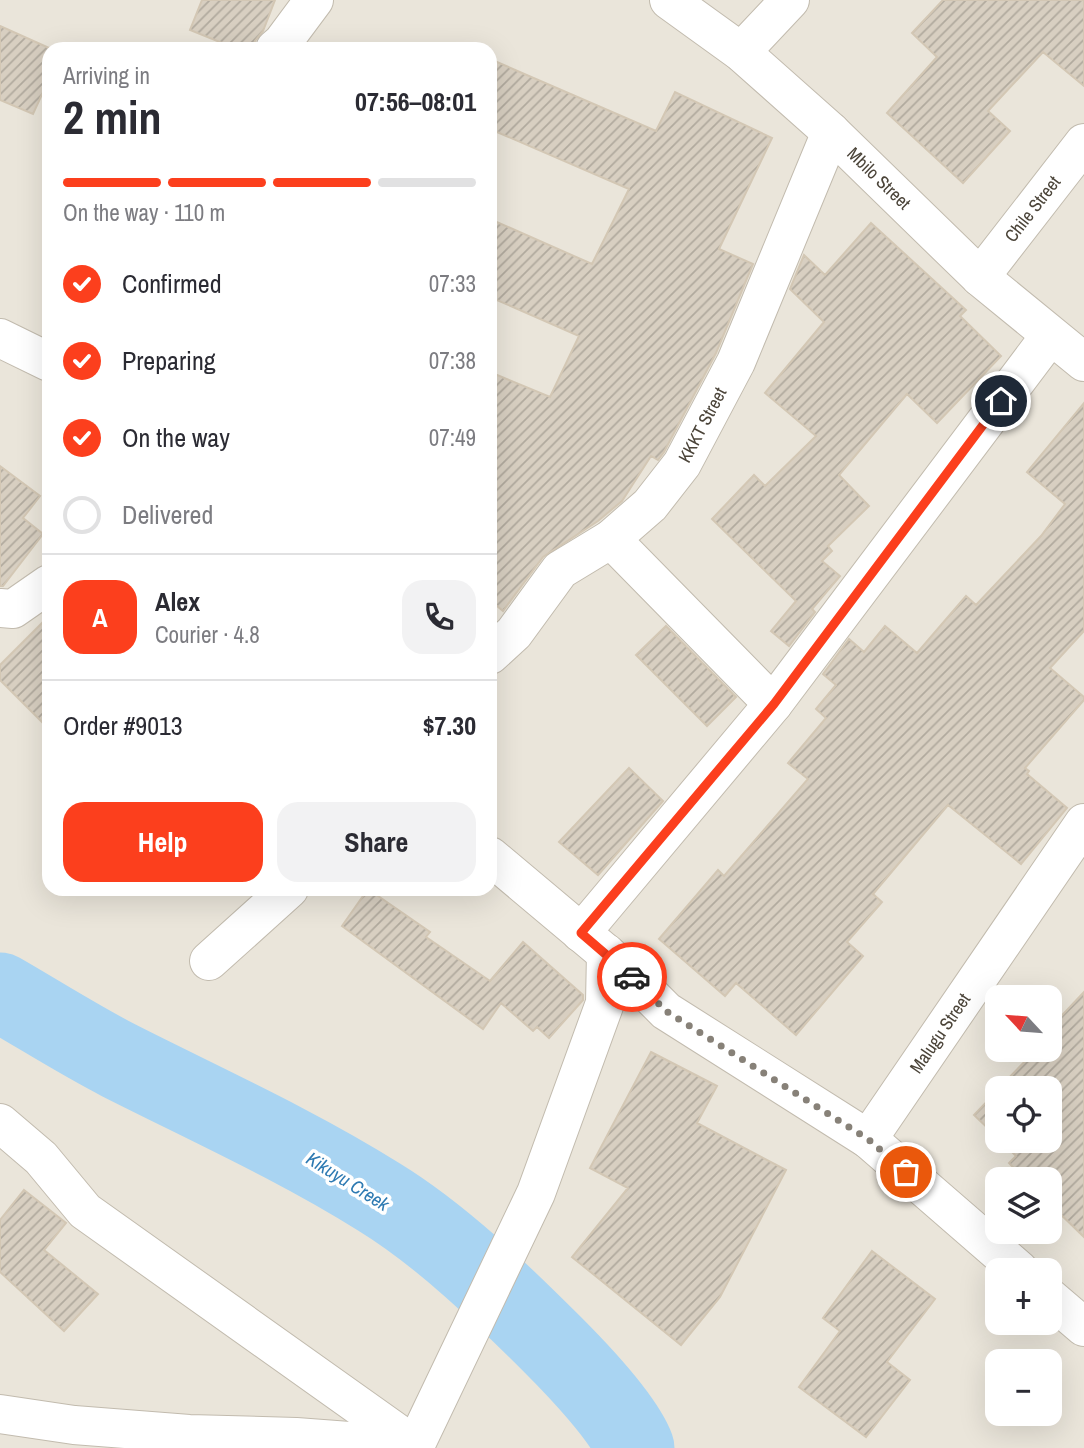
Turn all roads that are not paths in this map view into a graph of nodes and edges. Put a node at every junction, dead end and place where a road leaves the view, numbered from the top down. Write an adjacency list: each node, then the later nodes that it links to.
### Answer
1 (314, 0): 4 (street)
2 (669, 0): 5 (street, Mbilo Street)
3 (790, 0): 5 (street)
4 (283, 42)
5 (741, 52): 6 (street, Mbilo Street)
6 (831, 132): 8 (street, Mbilo Street); 13 (street, KKKT Street)
7 (1084, 143): 8 (street, Chile Street)
8 (980, 277): 9 (street, Mbilo Street)
9 (1050, 336): 12 (street, Mbilo Street); 17 (street)
10 (0, 338): 11 (street)
11 (42, 359)
12 (1084, 362)
13 (611, 538): 16 (street, KKKT Street); 17 (street)
14 (42, 589): 15 (street)
15 (0, 608)
16 (497, 648)
17 (774, 704): 21 (street)
18 (1084, 823): 24 (street, Malugu Street)
19 (497, 862): 21 (street)
20 (281, 896): 22 (street)
21 (593, 943): 24 (street); 29 (street)
22 (209, 961)
23 (0, 1123): 29 (street)
24 (868, 1139): 25 (street)
25 (1005, 1258)
26 (1062, 1308): 27 (street)
27 (1084, 1327)
28 (0, 1417): 29 (street); 30 (street)
29 (416, 1447)
30 (59, 1448)

